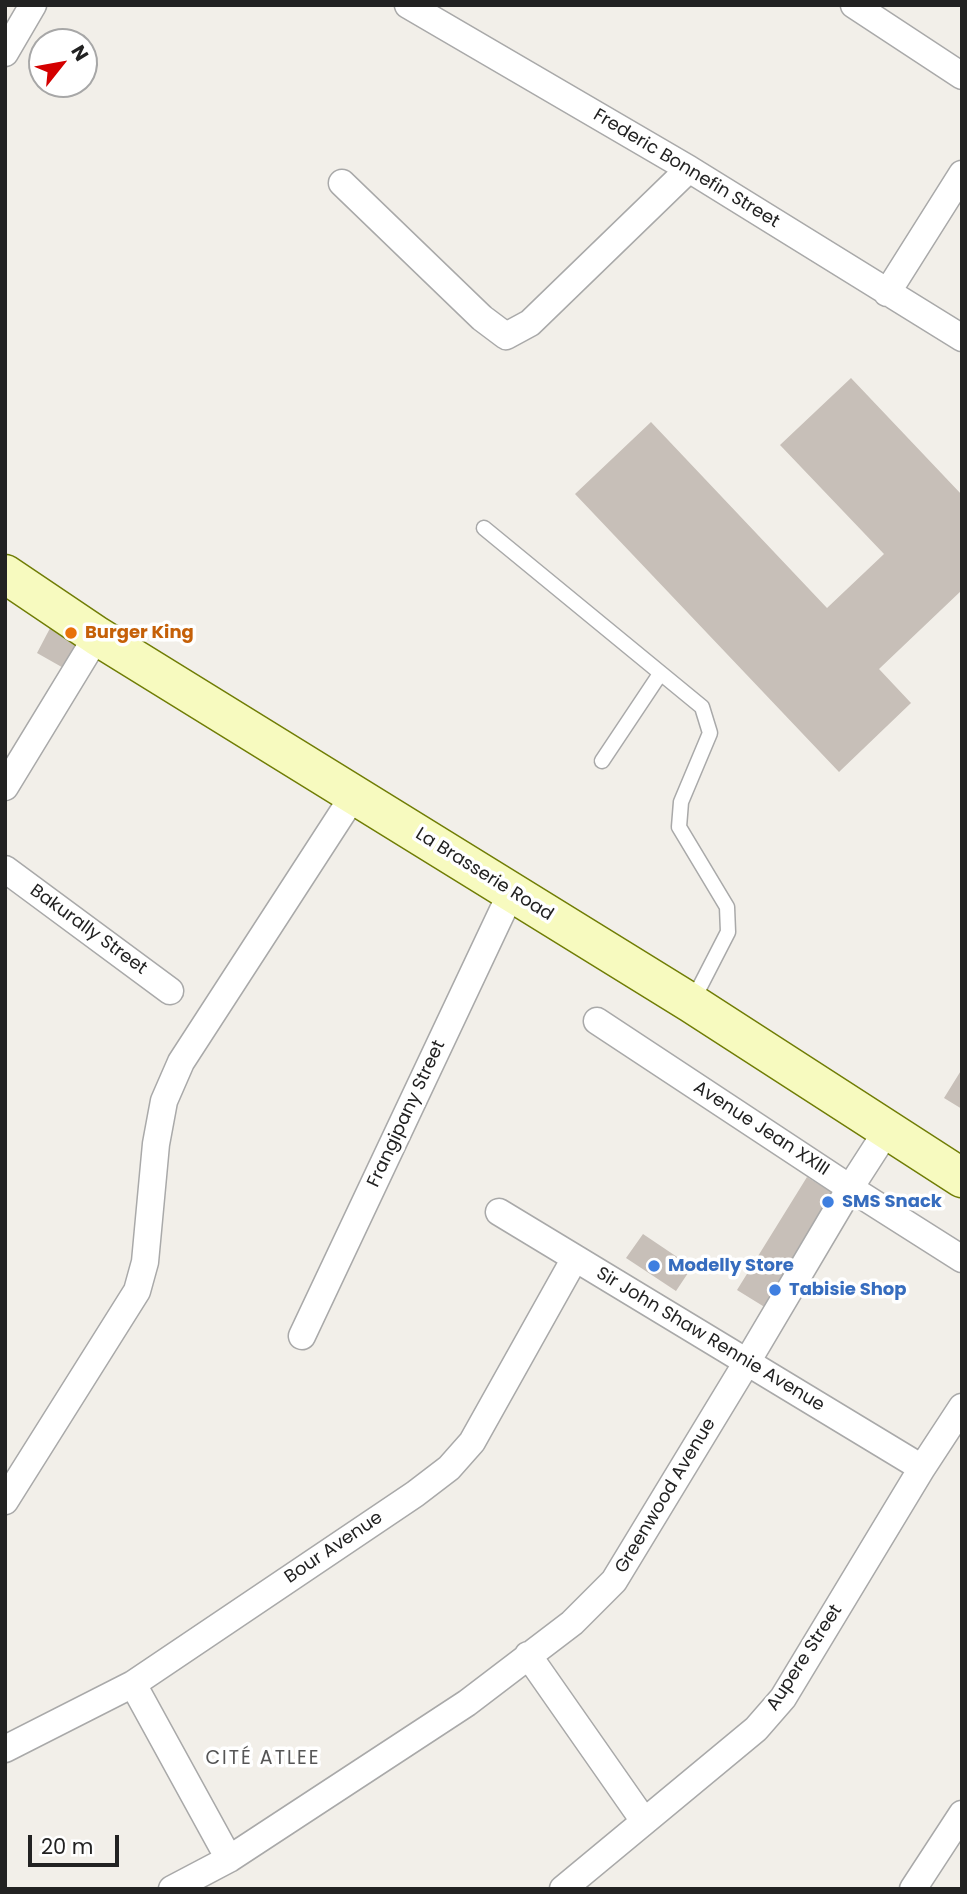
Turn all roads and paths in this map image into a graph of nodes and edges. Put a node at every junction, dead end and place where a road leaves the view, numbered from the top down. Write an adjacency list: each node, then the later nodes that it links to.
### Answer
1 (854, 5): 5 (street)
2 (425, 9): 6 (street, Frederic Bonnefin Street)
3 (19, 15): 4 (street)
4 (5, 53)
5 (962, 76)
6 (689, 169): 8 (street); 9 (street, Frederic Bonnefin Street)
7 (962, 174): 9 (street)
8 (342, 183)
9 (887, 293): 10 (street, Frederic Bonnefin Street)
10 (962, 338)
11 (484, 528): 14 (lane)
12 (5, 574): 13 (main road, La Brasserie Road)
13 (97, 636): 16 (street); 17 (main road, La Brasserie Road)
14 (660, 674): 15 (lane); 21 (lane)
15 (602, 761)
16 (5, 787)
17 (354, 795): 19 (main road, La Brasserie Road); 33 (street)
18 (5, 869): 20 (street, Bakurally Street)
19 (511, 892): 21 (main road, La Brasserie Road); 29 (street, Frangipany Street)
20 (170, 991)
21 (691, 1003): 23 (main road, La Brasserie Road)
22 (597, 1021): 25 (street, Avenue Jean XXIII)
23 (888, 1129): 24 (main road, La Brasserie Road); 25 (street, Greenwood Avenue)
24 (962, 1178)
25 (850, 1188): 28 (street, Avenue Jean XXIII); 30 (street, Greenwood Avenue)
26 (499, 1212): 27 (street, Sir John Shaw Rennie Avenue)
27 (575, 1258): 30 (street, Sir John Shaw Rennie Avenue); 35 (street, Bour Avenue)
28 (962, 1259)
29 (302, 1336)
30 (747, 1362): 32 (street, Sir John Shaw Rennie Avenue); 34 (street, Greenwood Avenue)
31 (962, 1407): 32 (street, Aupere Street)
32 (922, 1468): 38 (street, Aupere Street)
33 (5, 1501)
34 (528, 1655): 38 (street); 39 (street, Greenwood Avenue)
35 (133, 1684): 36 (street, Bour Avenue); 39 (street)
36 (5, 1749)
37 (962, 1814): 42 (street)
38 (644, 1821): 41 (street, Aupere Street)
39 (229, 1859): 40 (street, Greenwood Avenue)
40 (173, 1889)
41 (563, 1889)
42 (913, 1889)

